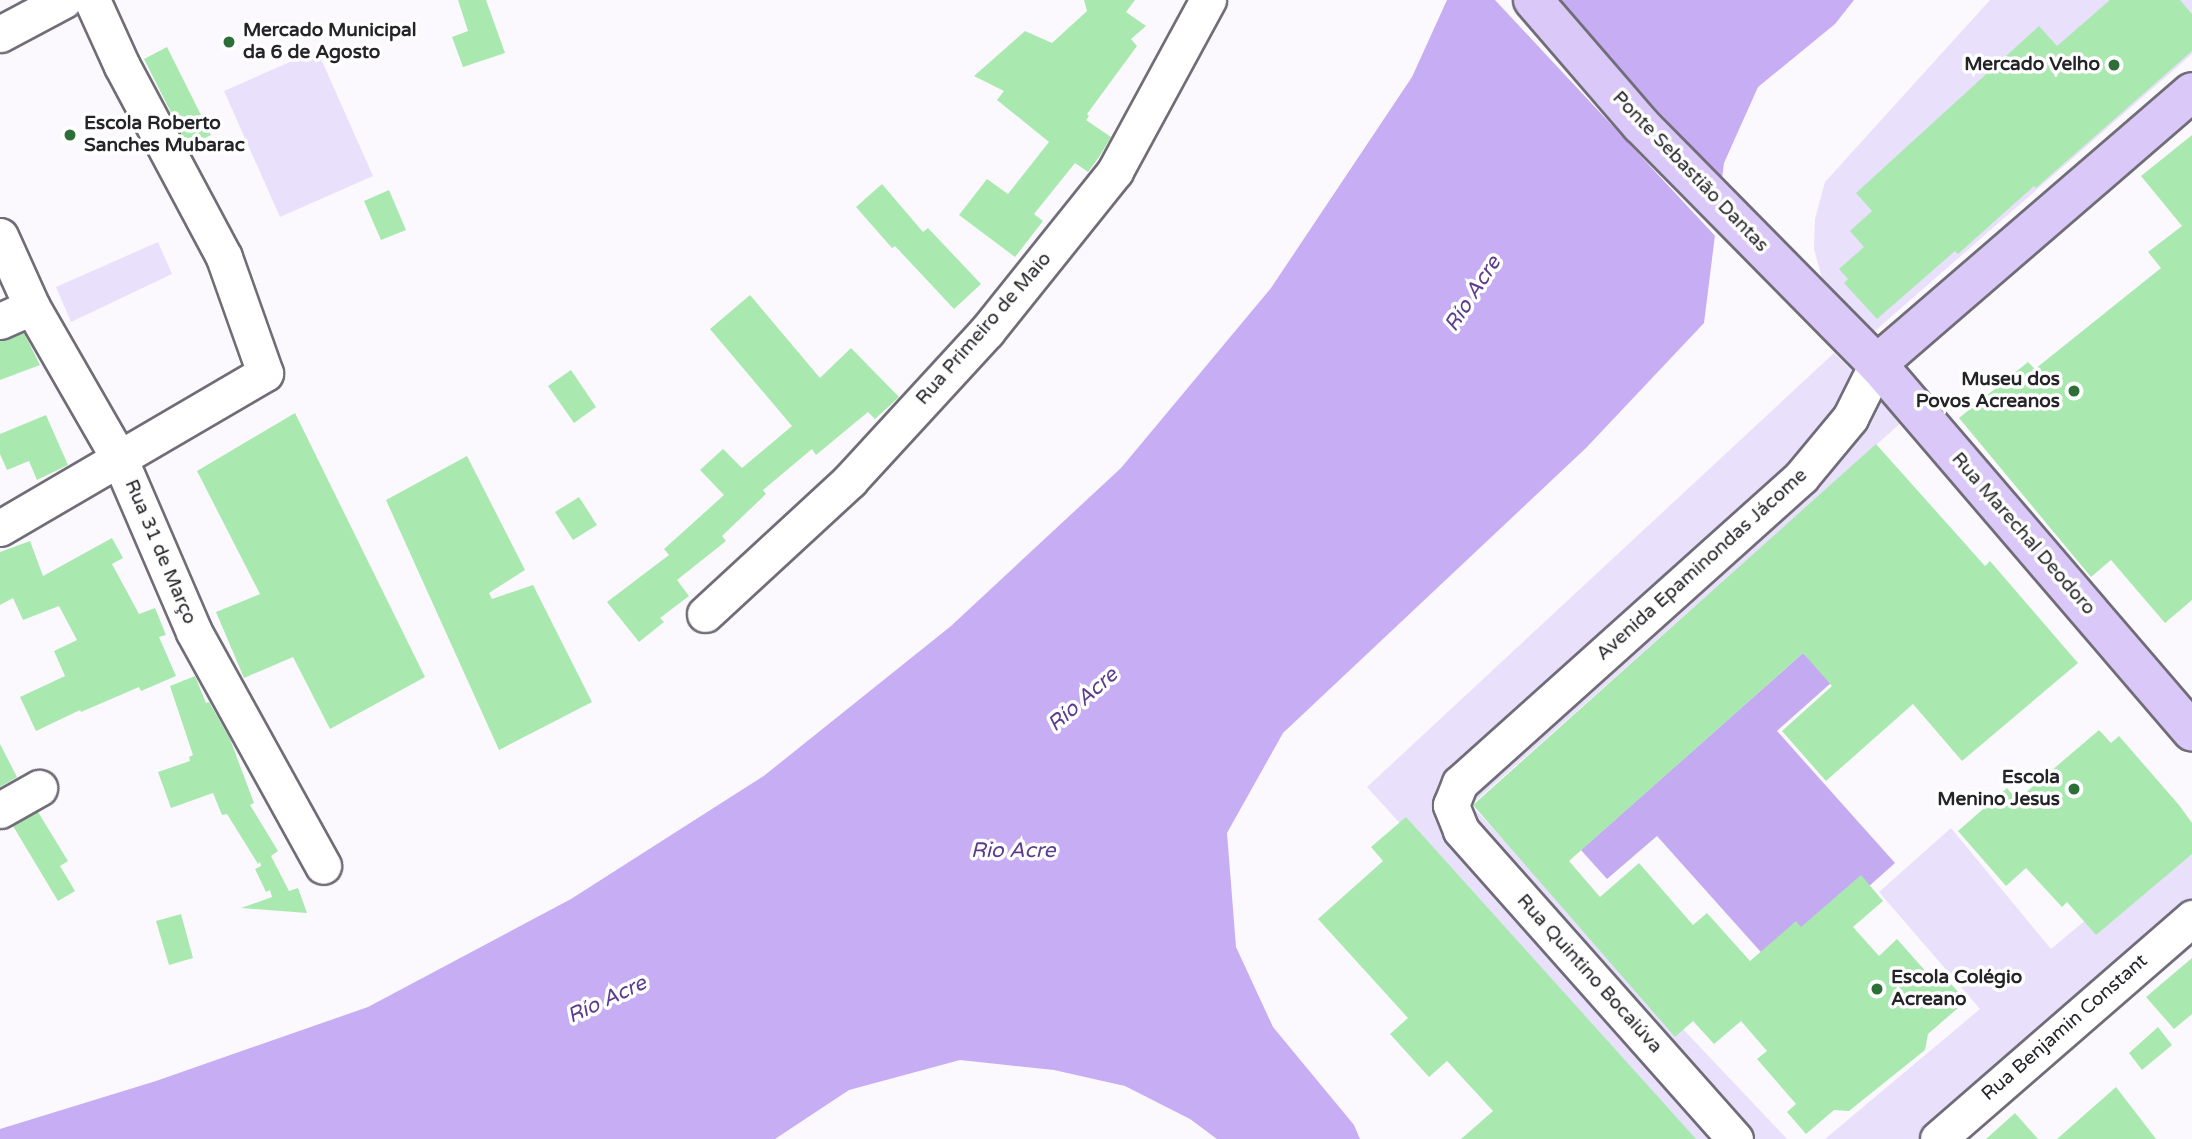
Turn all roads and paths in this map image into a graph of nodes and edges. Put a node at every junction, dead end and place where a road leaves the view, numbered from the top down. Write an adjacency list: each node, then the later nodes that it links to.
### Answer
1 (64, 0): 5 (street)
2 (92, 0): 11 (street)
3 (1208, 0): 13 (street, Rua Primeiro de Maio)
4 (1533, 0): 10 (main road, Ponte Sebastião Dantas)
5 (0, 34)
6 (2192, 92): 10 (main road, Avenida Epaminondas Jácome)
7 (0, 236): 8 (street, Rua 31 de Março)
8 (32, 307): 9 (street); 11 (street, Rua 31 de Março)
9 (0, 321)
10 (1865, 351): 14 (main road, Rua Marechal Deodoro); 16 (street, Avenida Epaminondas Jácome)
11 (120, 460): 12 (street); 18 (street, Rua 31 de Março)
12 (0, 528)
13 (705, 614)
14 (2192, 731)
15 (40, 788): 17 (street)
16 (1451, 805): 20 (street, Rua Quintino Bocaiúva)
17 (0, 810)
18 (323, 866)
19 (2192, 918): 21 (street, Rua Benjamin Constant)
20 (1735, 1139)
21 (1938, 1139)

